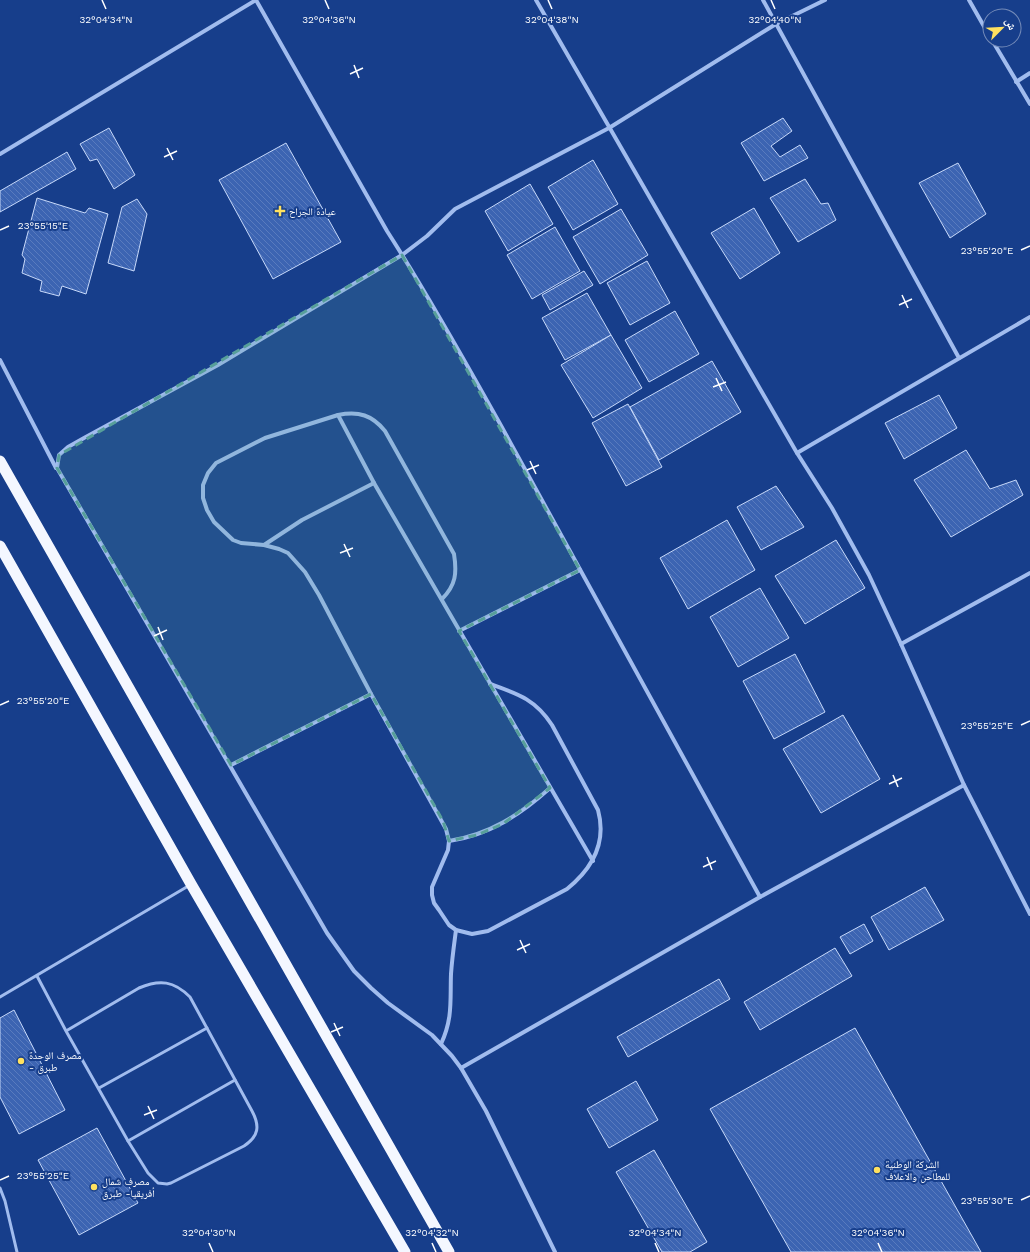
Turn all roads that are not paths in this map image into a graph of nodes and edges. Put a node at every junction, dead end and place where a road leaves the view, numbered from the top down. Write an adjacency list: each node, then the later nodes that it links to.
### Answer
1 (256, 0): 13 (street); 14 (street)
2 (536, 0): 12 (street)
3 (763, 0): 7 (street)
4 (825, 0): 7 (street)
5 (969, 0): 6 (street)
6 (982, 23)
7 (776, 24): 12 (street); 16 (street)
8 (997, 48): 10 (street)
9 (1030, 73): 10 (street)
10 (1016, 82): 11 (street)
11 (1030, 104)
12 (610, 128): 14 (street); 19 (street)
13 (0, 154)
14 (402, 255): 21 (street); 25 (street)
15 (1030, 317): 16 (street)
16 (959, 358): 19 (street)
17 (0, 360): 21 (street)
18 (338, 414): 22 (street); 23 (street); 27 (street)
19 (798, 452): 29 (street)
20 (0, 462): 53 (highway)
21 (57, 468): 32 (street)
22 (374, 483): 23 (street); 27 (street)
23 (264, 545): 31 (street)
24 (0, 546): 37 (highway)
25 (580, 570): 28 (street); 38 (street)
26 (1030, 573): 29 (street)
27 (442, 599): 28 (street)
28 (459, 631): 30 (street)
29 (901, 644): 33 (street)
30 (490, 684): 34 (street); 36 (street)
31 (371, 694): 32 (street); 35 (street)
32 (231, 765): 45 (street)
33 (964, 785): 38 (street); 39 (street)
34 (550, 788): 35 (street); 36 (street)
35 (449, 841): 40 (street)
36 (592, 861): 40 (street)
37 (191, 884): 41 (lane); 52 (highway)
38 (760, 897): 46 (street)
39 (1030, 914)
40 (456, 930): 45 (street)
41 (37, 976): 42 (lane); 44 (lane)
42 (0, 997)
43 (206, 1028): 44 (lane); 47 (lane); 48 (lane)
44 (66, 1031): 48 (lane)
45 (441, 1044): 46 (street)
46 (461, 1068): 54 (street)
47 (234, 1080): 49 (lane); 49 (lane)
48 (99, 1088): 49 (lane)
49 (128, 1141)
50 (0, 1188): 51 (lane)
51 (17, 1252)
52 (405, 1252)
53 (449, 1252)
54 (555, 1252)

